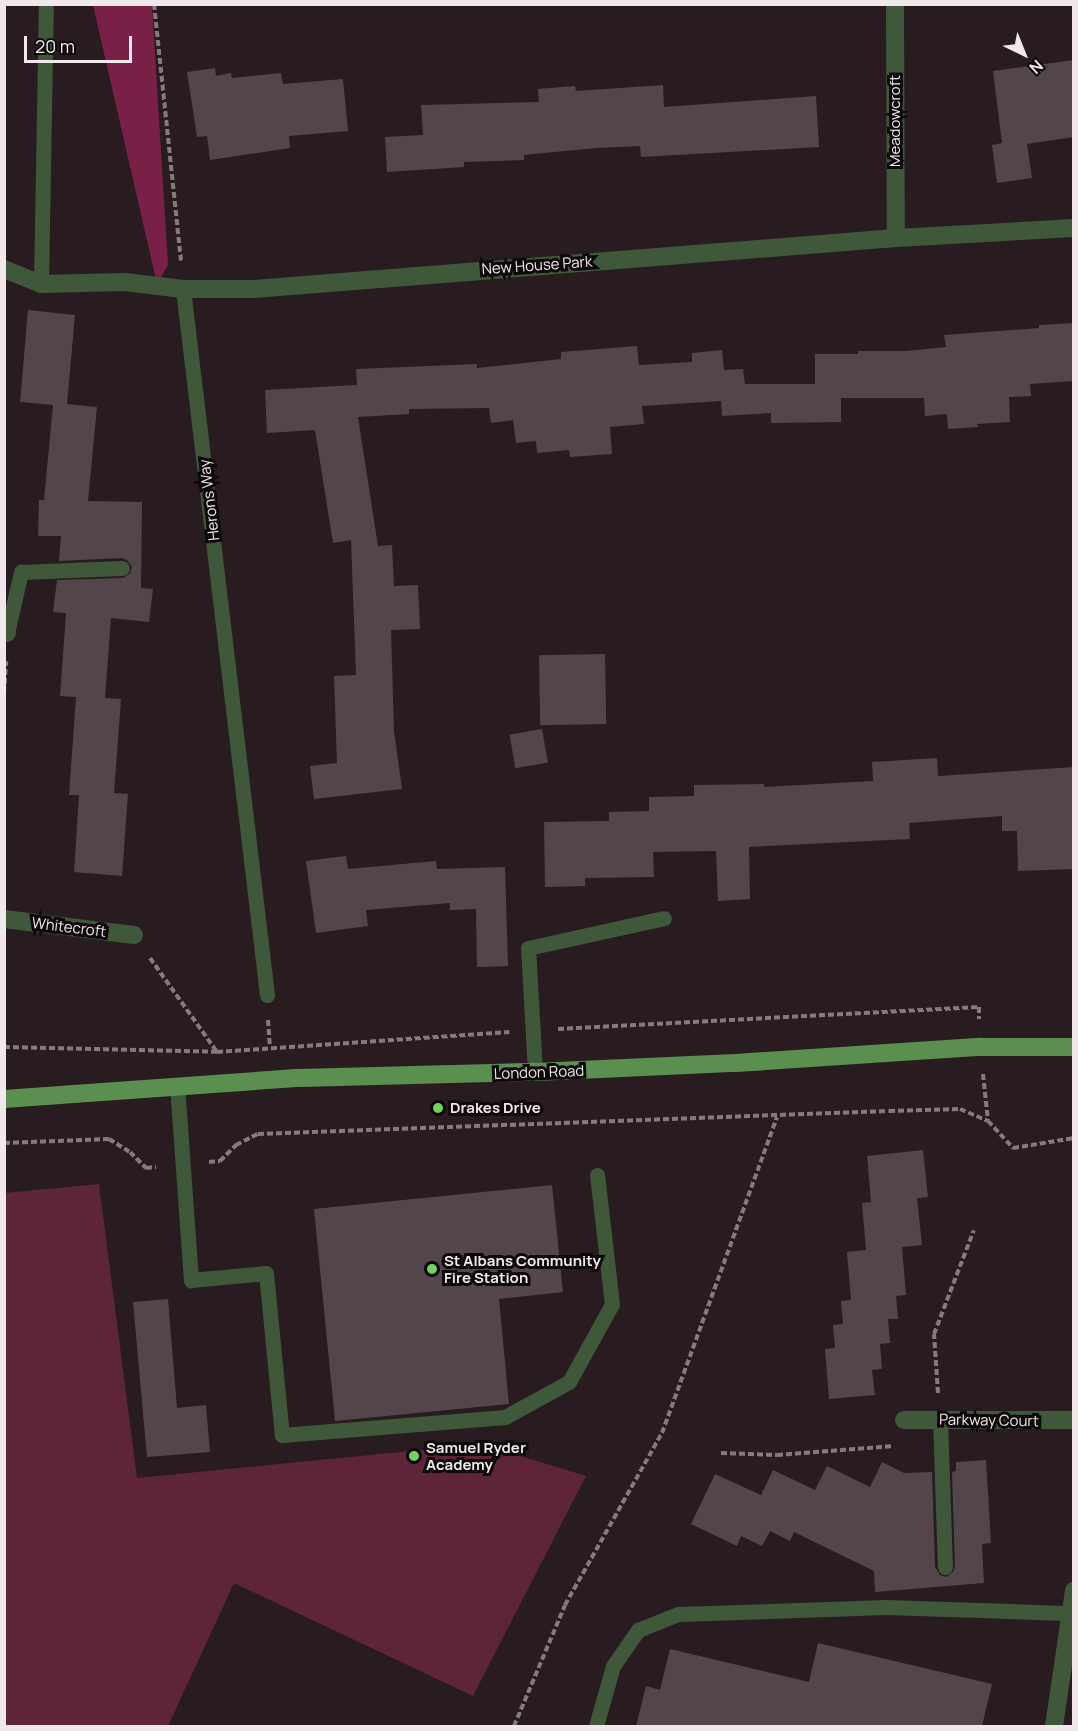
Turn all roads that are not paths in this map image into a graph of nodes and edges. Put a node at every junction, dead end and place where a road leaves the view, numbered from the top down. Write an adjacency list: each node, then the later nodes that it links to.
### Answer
1 (46, 4): 6 (lane)
2 (895, 4): 4 (street, Meadowcroft)
3 (1074, 228): 4 (street, New House Park)
4 (896, 238): 7 (street, New House Park)
5 (4, 269): 6 (street, New House Park)
6 (41, 285): 7 (street, New House Park)
7 (183, 289): 13 (lane, Herons Way)
8 (122, 568): 9 (lane)
9 (6, 633)
10 (664, 918): 15 (lane)
11 (4, 919): 12 (street, Whitecroft)
12 (134, 935)
13 (267, 995)
14 (1074, 1047): 15 (main road, London Road)
15 (535, 1072): 16 (main road, London Road)
16 (177, 1085): 17 (main road, London Road); 18 (lane)
17 (4, 1099)
18 (597, 1174)
19 (940, 1418): 20 (street, Parkway Court); 21 (street, Parkway Court); 22 (lane)
20 (904, 1420)
21 (1074, 1420)
22 (945, 1567)
23 (1074, 1590): 24 (street)
24 (1071, 1613): 25 (lane); 26 (street)
25 (596, 1726)
26 (1054, 1726)

